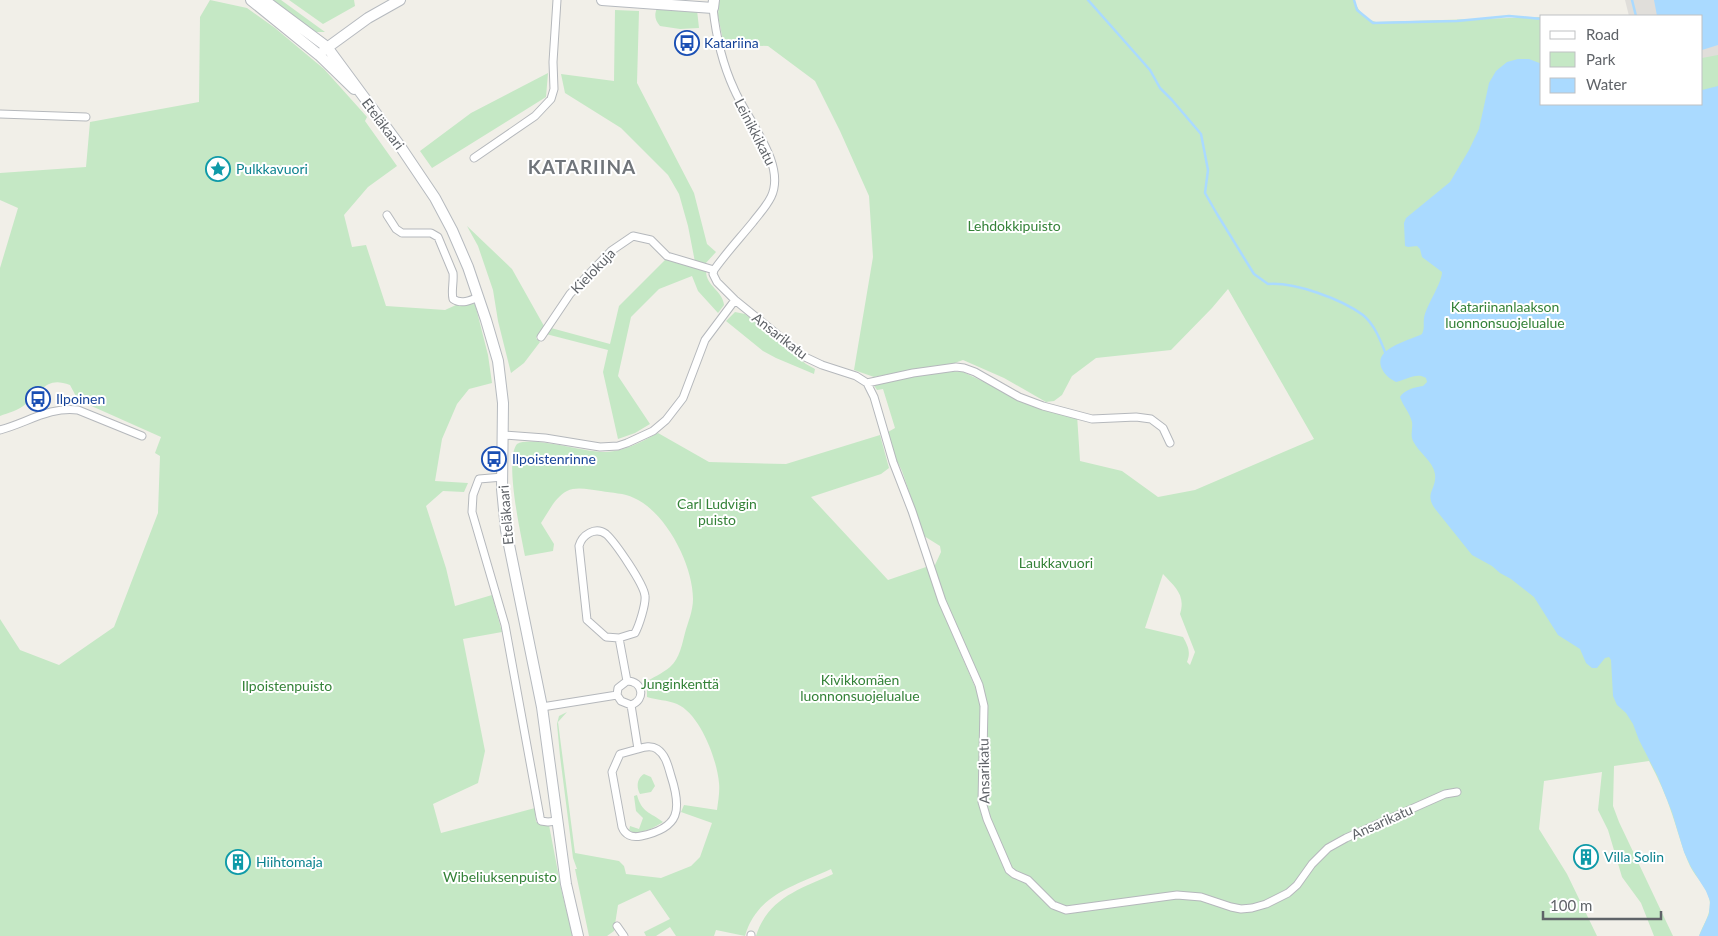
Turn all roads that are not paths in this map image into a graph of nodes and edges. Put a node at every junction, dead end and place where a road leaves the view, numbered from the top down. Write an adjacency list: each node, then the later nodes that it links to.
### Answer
1 (251, 0): 8 (main road, Eteläkaari)
2 (264, 0): 7 (main road, Eteläkaari)
3 (400, 0): 7 (main road)
4 (557, 0): 12 (street)
5 (602, 0): 6 (main road)
6 (714, 4): 14 (street, Leinikkikatu)
7 (327, 47): 8 (main road); 9 (main road, Eteläkaari)
8 (319, 55): 9 (main road, Eteläkaari)
9 (361, 94): 15 (main road, Eteläkaari)
10 (0, 114): 11 (street)
11 (86, 116)
12 (474, 158)
13 (386, 215): 15 (street)
14 (714, 270): 16 (street, Ansarikatu); 17 (street, Kielokuja)
15 (479, 297): 20 (main road, Eteläkaari)
16 (735, 300): 18 (street, Ansarikatu); 20 (street)
17 (541, 337)
18 (868, 383): 22 (street); 30 (street, Ansarikatu)
19 (0, 430): 21 (street)
20 (503, 435): 23 (main road, Eteläkaari)
21 (142, 436)
22 (1170, 443)
23 (502, 477): 28 (main road, Eteläkaari); 31 (street)
24 (619, 638): 24 (street); 25 (street)
25 (627, 681): 26 (street); 27 (street)
26 (617, 695): 27 (street); 28 (street)
27 (631, 705): 29 (street)
28 (542, 708): 31 (main road, Eteläkaari)
29 (638, 749): 29 (street)
30 (1457, 792)
31 (557, 821): 33 (main road, Eteläkaari)
32 (616, 926): 34 (street)
33 (578, 936)
34 (624, 936)

